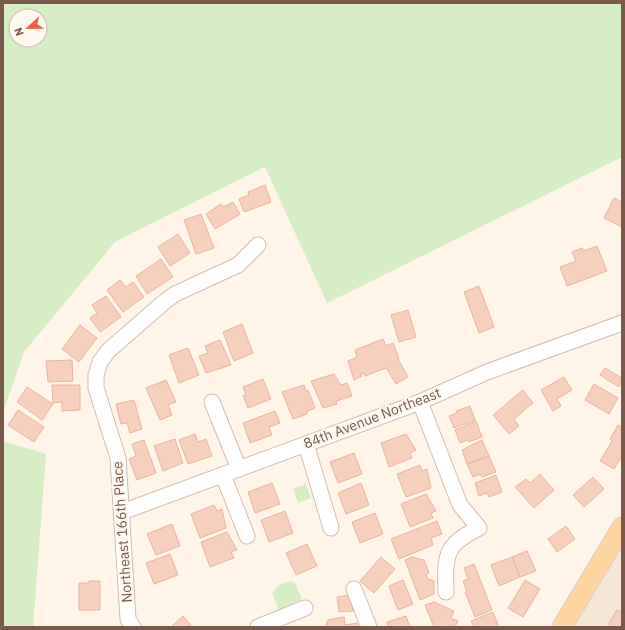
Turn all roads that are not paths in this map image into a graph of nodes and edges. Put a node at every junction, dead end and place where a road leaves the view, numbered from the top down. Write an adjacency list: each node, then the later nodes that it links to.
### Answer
1 (258, 245): 8 (street, Northeast 166th Place)
2 (622, 323): 4 (street, 84th Avenue Northeast)
3 (212, 402): 6 (street)
4 (420, 402): 5 (street, 84th Avenue Northeast); 13 (street)
5 (306, 444): 6 (street, 84th Avenue Northeast); 10 (street)
6 (239, 469): 7 (street, 84th Avenue Northeast)
7 (223, 475): 8 (street, 84th Avenue Northeast); 11 (street)
8 (122, 512): 15 (street, Northeast 166th Place)
9 (622, 527): 18 (main road)
10 (332, 528)
11 (247, 536)
12 (354, 589): 17 (street)
13 (446, 592)
14 (304, 608): 16 (street)
15 (131, 623)
16 (258, 627)
17 (369, 627)
18 (562, 627)

